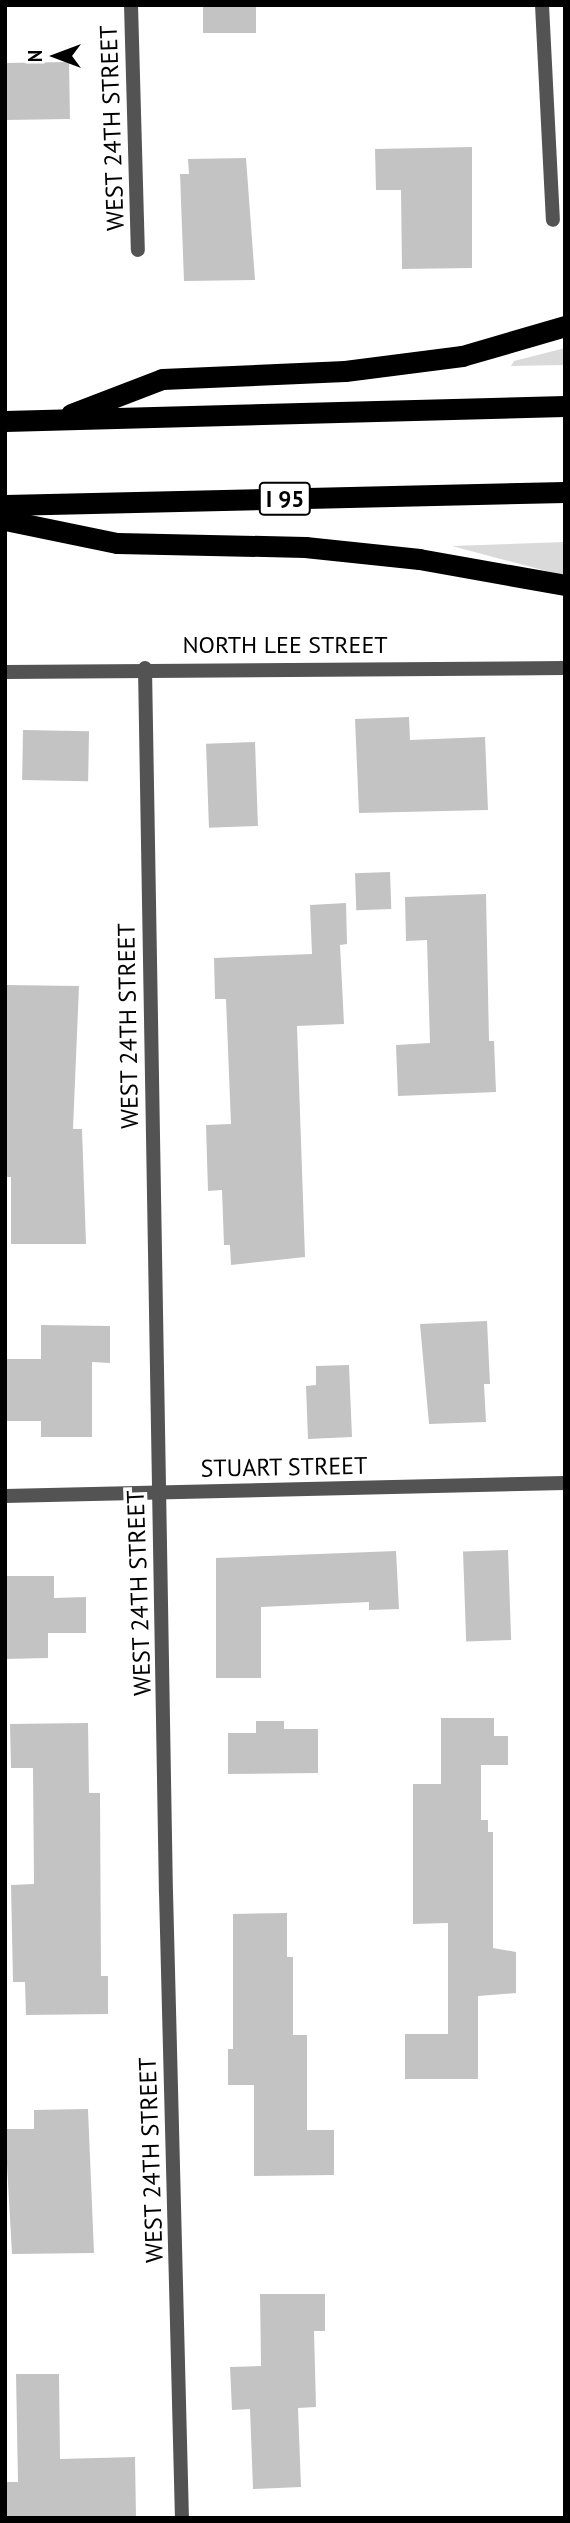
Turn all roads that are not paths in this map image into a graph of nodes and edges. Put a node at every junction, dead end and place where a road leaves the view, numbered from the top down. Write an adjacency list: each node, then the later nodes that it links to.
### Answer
1 (131, 5): 4 (street, WEST 24TH STREET)
2 (542, 5): 3 (street)
3 (553, 220)
4 (138, 250)
5 (565, 326): 7 (highway)
6 (565, 405): 7 (highway)
7 (57, 420): 8 (highway)
8 (5, 421)
9 (565, 492): 10 (highway, I 95)
10 (5, 505)
11 (5, 520): 12 (highway)
12 (565, 584)
13 (145, 668): 14 (street, NORTH LEE STREET); 15 (street, NORTH LEE STREET); 17 (street, WEST 24TH STREET)
14 (565, 668)
15 (5, 672)
16 (565, 1483): 17 (street, STUART STREET)
17 (159, 1493): 18 (street, STUART STREET); 19 (street, WEST 24TH STREET)
18 (5, 1496)
19 (182, 2518)

